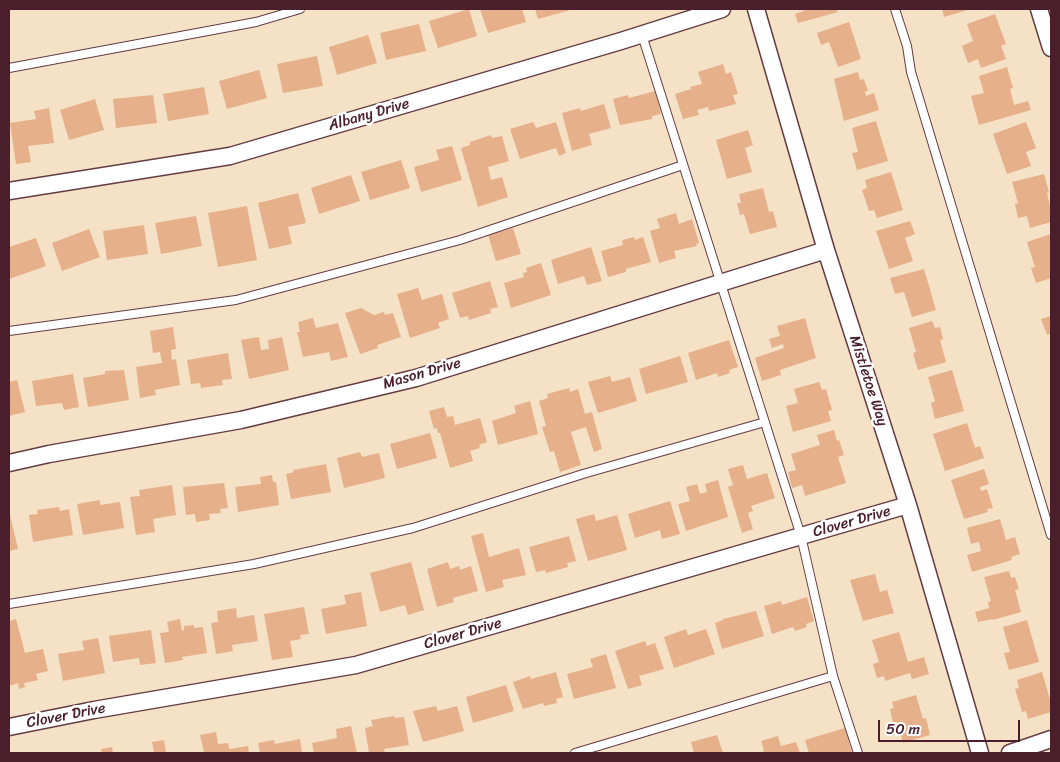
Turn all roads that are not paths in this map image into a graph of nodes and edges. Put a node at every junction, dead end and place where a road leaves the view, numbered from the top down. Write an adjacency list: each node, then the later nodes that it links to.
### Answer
1 (300, 9): 8 (lane)
2 (722, 9): 6 (street, Albany Drive)
3 (756, 9): 11 (street, Mistletoe Way)
4 (894, 9): 17 (lane)
5 (1039, 9): 7 (street)
6 (642, 35): 9 (lane); 10 (street, Albany Drive)
7 (1051, 48)
8 (9, 68)
9 (683, 165): 12 (lane); 13 (lane)
10 (9, 191)
11 (826, 250): 12 (street, Mason Drive); 16 (street, Mistletoe Way)
12 (721, 283): 14 (lane); 15 (street, Mason Drive)
13 (9, 331)
14 (765, 422): 18 (lane); 19 (lane)
15 (9, 462)
16 (908, 505): 18 (street, Clover Drive); 25 (street, Mistletoe Way)
17 (1051, 535)
18 (801, 536): 20 (lane); 21 (street, Clover Drive)
19 (9, 604)
20 (834, 676): 23 (lane); 24 (lane)
21 (9, 727)
22 (1051, 739): 26 (street)
23 (575, 753)
24 (858, 753)
25 (980, 753)
26 (1010, 753)

